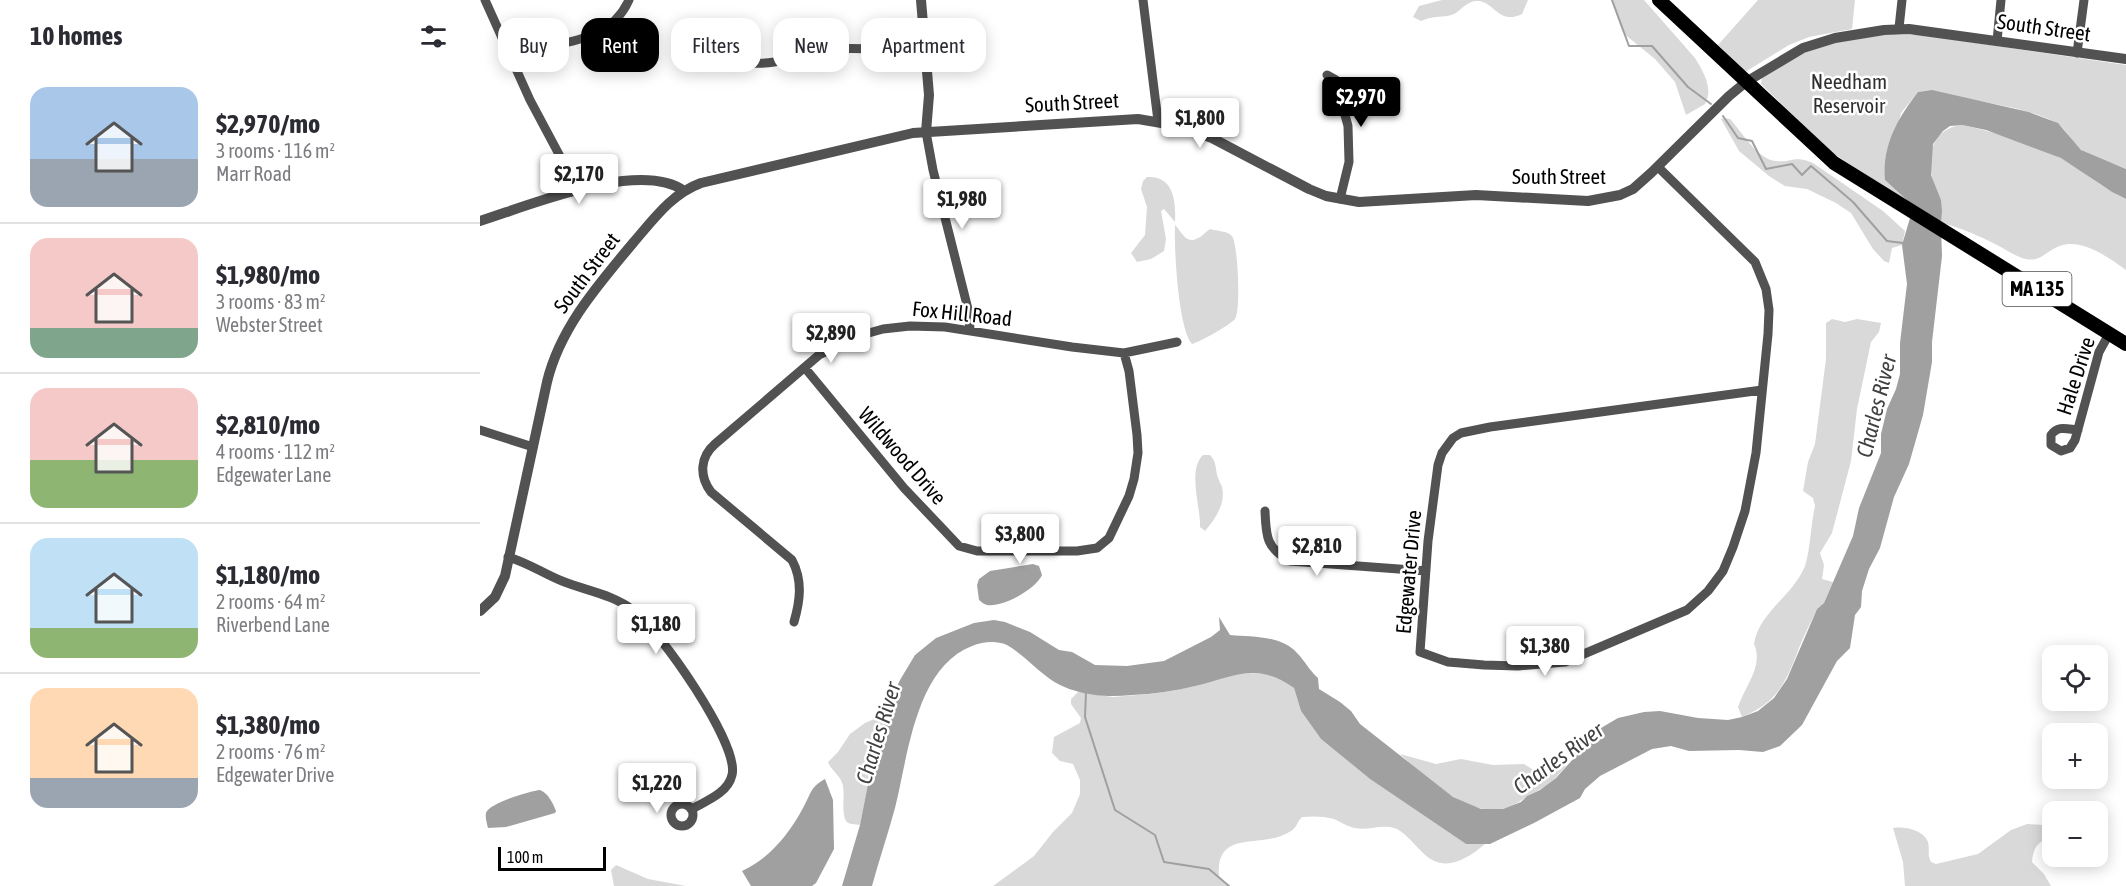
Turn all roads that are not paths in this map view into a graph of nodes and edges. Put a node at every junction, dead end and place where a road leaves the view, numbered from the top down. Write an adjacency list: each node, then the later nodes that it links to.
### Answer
1 (485, 0): 11 (street)
2 (629, 0): 12 (street)
3 (921, 0): 9 (street)
4 (1143, 0): 22 (street)
5 (1659, 0): 21 (main road, MA 135)
6 (1902, 0): 10 (street)
7 (2001, 0): 13 (street)
8 (2084, 0): 15 (street)
9 (922, 18)
10 (1899, 28): 13 (street, South Street); 21 (street, South Street)
11 (498, 30)
12 (569, 41)
13 (1997, 41): 15 (street, South Street)
14 (861, 49): 17 (street)
15 (2077, 53): 16 (street, South Street)
16 (2126, 59)
17 (761, 64)
18 (518, 72): 25 (street)
19 (927, 72): 23 (street)
20 (1327, 75): 27 (street)
21 (1746, 82): 24 (street, South Street); 30 (main road, MA 135)
22 (1158, 121): 23 (street, South Street); 27 (street, South Street)
23 (926, 132): 26 (street, South Street); 29 (street)
24 (1658, 167): 27 (street, South Street); 35 (street, Edgewater Drive)
25 (578, 190): 26 (street); 28 (street)
26 (684, 191): 38 (street, South Street)
27 (1340, 199)
28 (480, 221)
29 (970, 330): 33 (street, Fox Hill Road); 34 (street, Fox Hill Road)
30 (2109, 334): 32 (main road, MA 135); 37 (street, Hale Drive)
31 (1177, 342): 33 (street, Fox Hill Road)
32 (2126, 344)
33 (1124, 353): 34 (street, Wildwood Drive)
34 (805, 368): 43 (street, Fox Hill Road)
35 (1762, 390): 41 (street, Edgewater Drive); 41 (street, Edgewater Drive)
36 (480, 430): 38 (street)
37 (2078, 430)
38 (533, 447): 40 (street, South Street)
39 (1265, 511): 41 (street)
40 (508, 557): 42 (street, South Street); 44 (street)
41 (1426, 572)
42 (480, 611)
43 (794, 622)
44 (692, 809)

